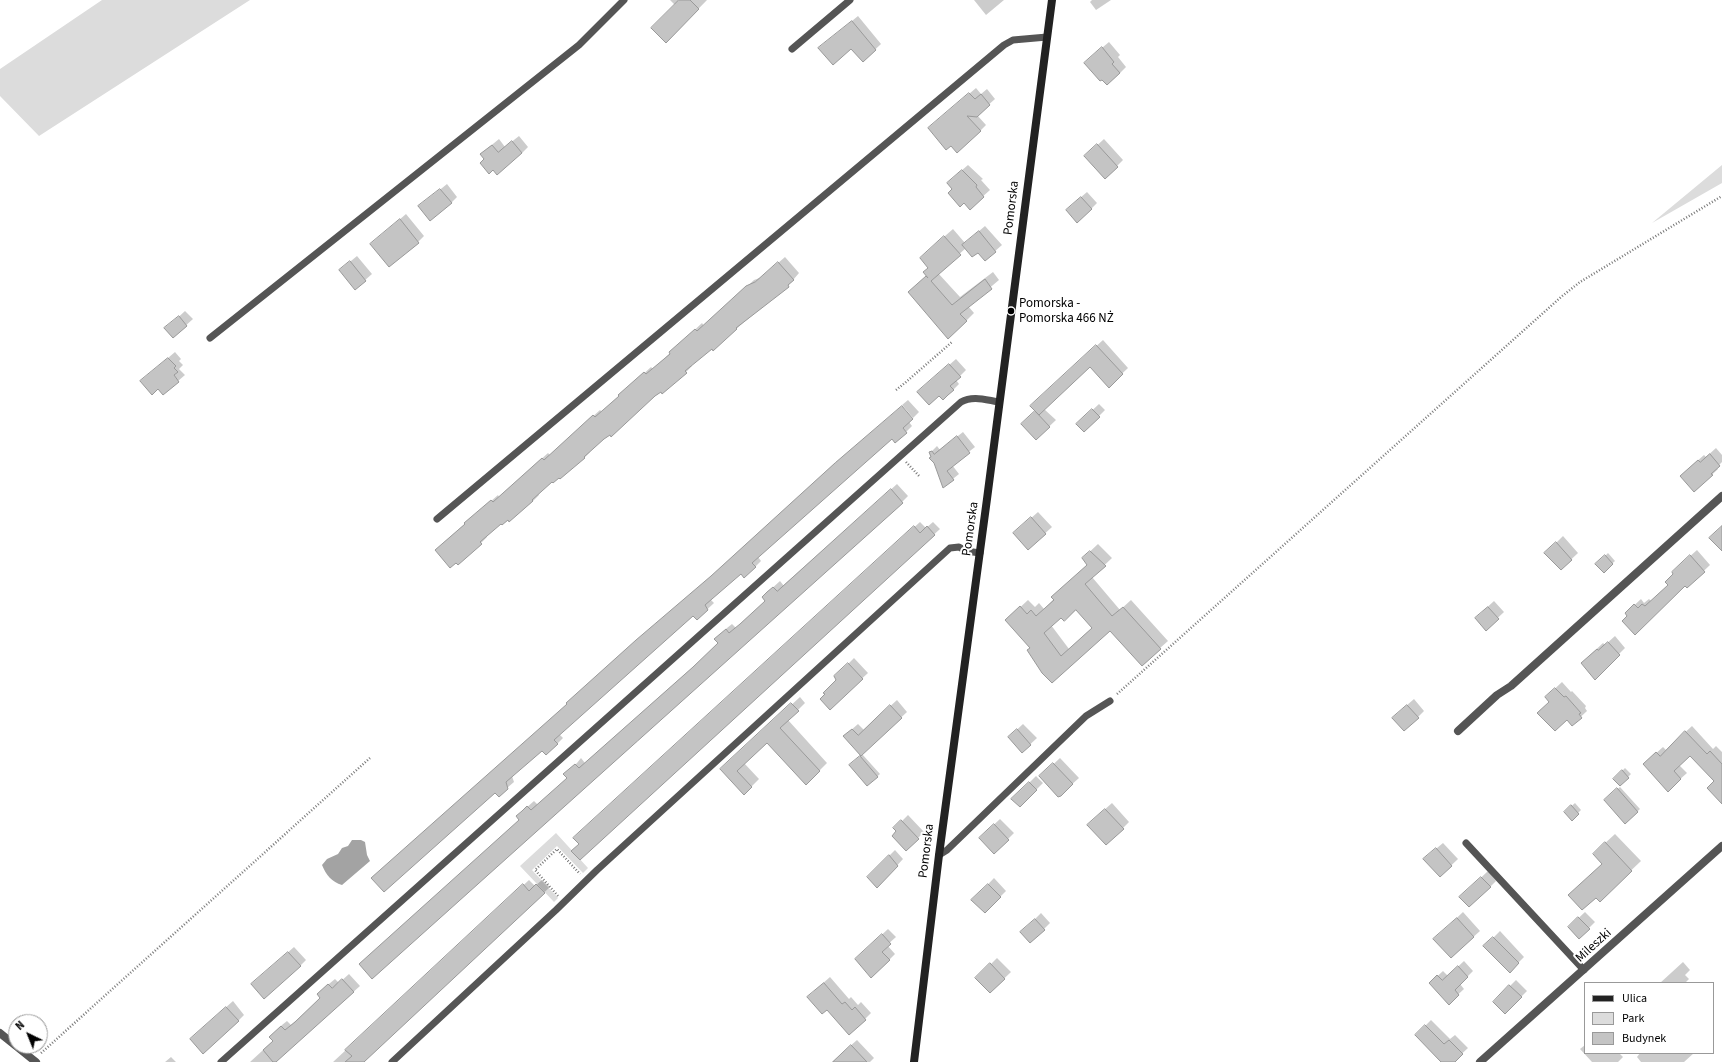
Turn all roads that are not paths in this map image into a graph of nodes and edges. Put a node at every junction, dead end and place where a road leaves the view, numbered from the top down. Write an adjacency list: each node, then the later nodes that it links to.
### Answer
1 (624, 0): 6 (lane)
2 (850, 0): 5 (lane)
3 (1052, 0): 4 (street, Pomorska)
4 (1047, 37): 7 (street, Pomorska); 9 (lane)
5 (792, 49)
6 (210, 338)
7 (999, 402): 10 (street, Pomorska); 21 (lane)
8 (1722, 496): 12 (street)
9 (437, 519)
10 (980, 553): 15 (street, Pomorska); 22 (lane)
11 (1110, 701): 15 (lane)
12 (1458, 731)
13 (1466, 843): 16 (lane)
14 (1722, 846): 16 (street, Mileszki)
15 (939, 855): 23 (street, Pomorska)
16 (1584, 970): 24 (street, Mileszki)
17 (0, 1033): 18 (street)
18 (8, 1040)
19 (26, 1054): 20 (street)
20 (35, 1061)
21 (221, 1062)
22 (392, 1062)
23 (914, 1062)
24 (1480, 1062)

